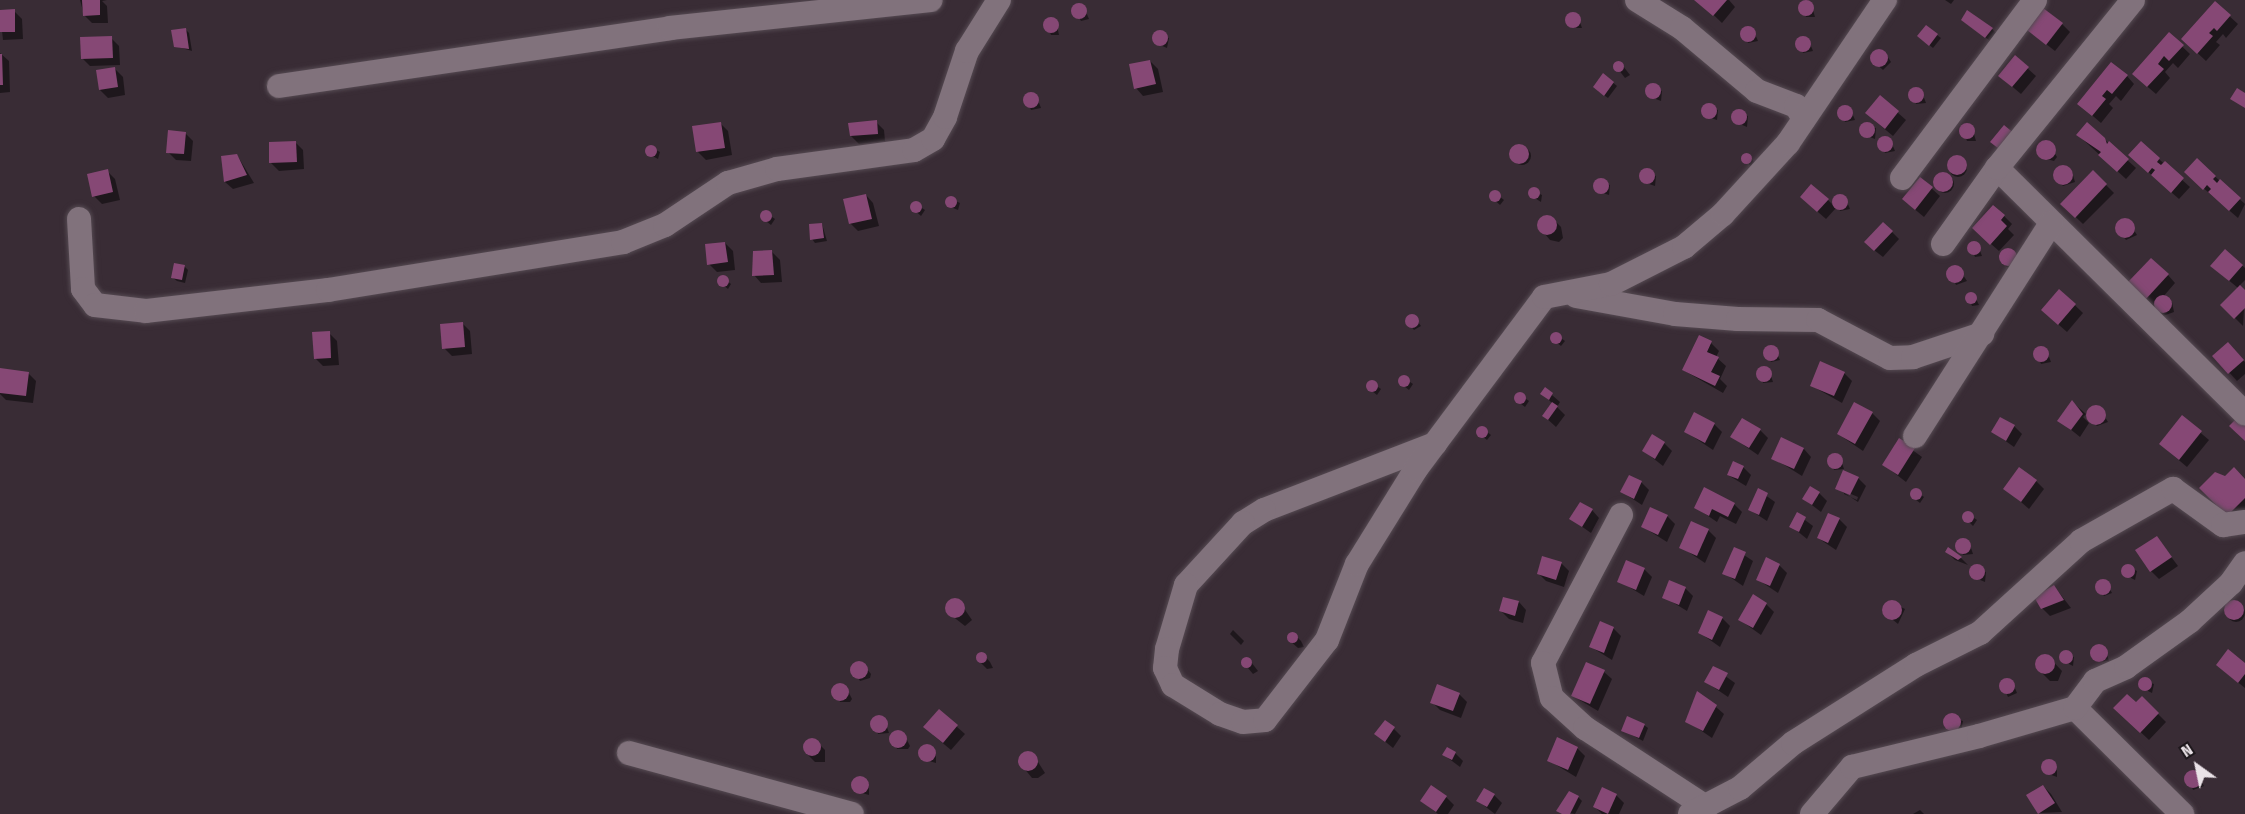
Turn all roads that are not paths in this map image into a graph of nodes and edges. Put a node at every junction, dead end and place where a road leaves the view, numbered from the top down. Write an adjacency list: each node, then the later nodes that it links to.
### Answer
1 (932, 0): 7 (street)
2 (999, 0): 11 (street)
3 (1637, 0): 8 (street)
4 (2035, 0): 10 (street)
5 (2133, 0): 9 (street)
6 (1882, 1): 8 (street)
7 (279, 86)
8 (1804, 119): 14 (street)
9 (1997, 168): 12 (street); 13 (street)
10 (1902, 178)
11 (79, 219)
12 (2052, 223): 15 (street); 16 (street)
13 (1943, 244)
14 (1564, 294): 15 (street); 18 (street)
15 (1982, 334): 17 (street)
16 (2245, 413)
17 (1915, 436)
18 (1435, 444): 18 (street)
19 (1621, 515): 24 (street)
20 (2245, 522): 24 (street)
21 (2245, 563): 22 (street)
22 (2075, 708): 26 (street); 27 (street)
23 (629, 753): 25 (street)
24 (1698, 811)
25 (852, 814)
26 (1812, 814)
27 (2182, 814)

